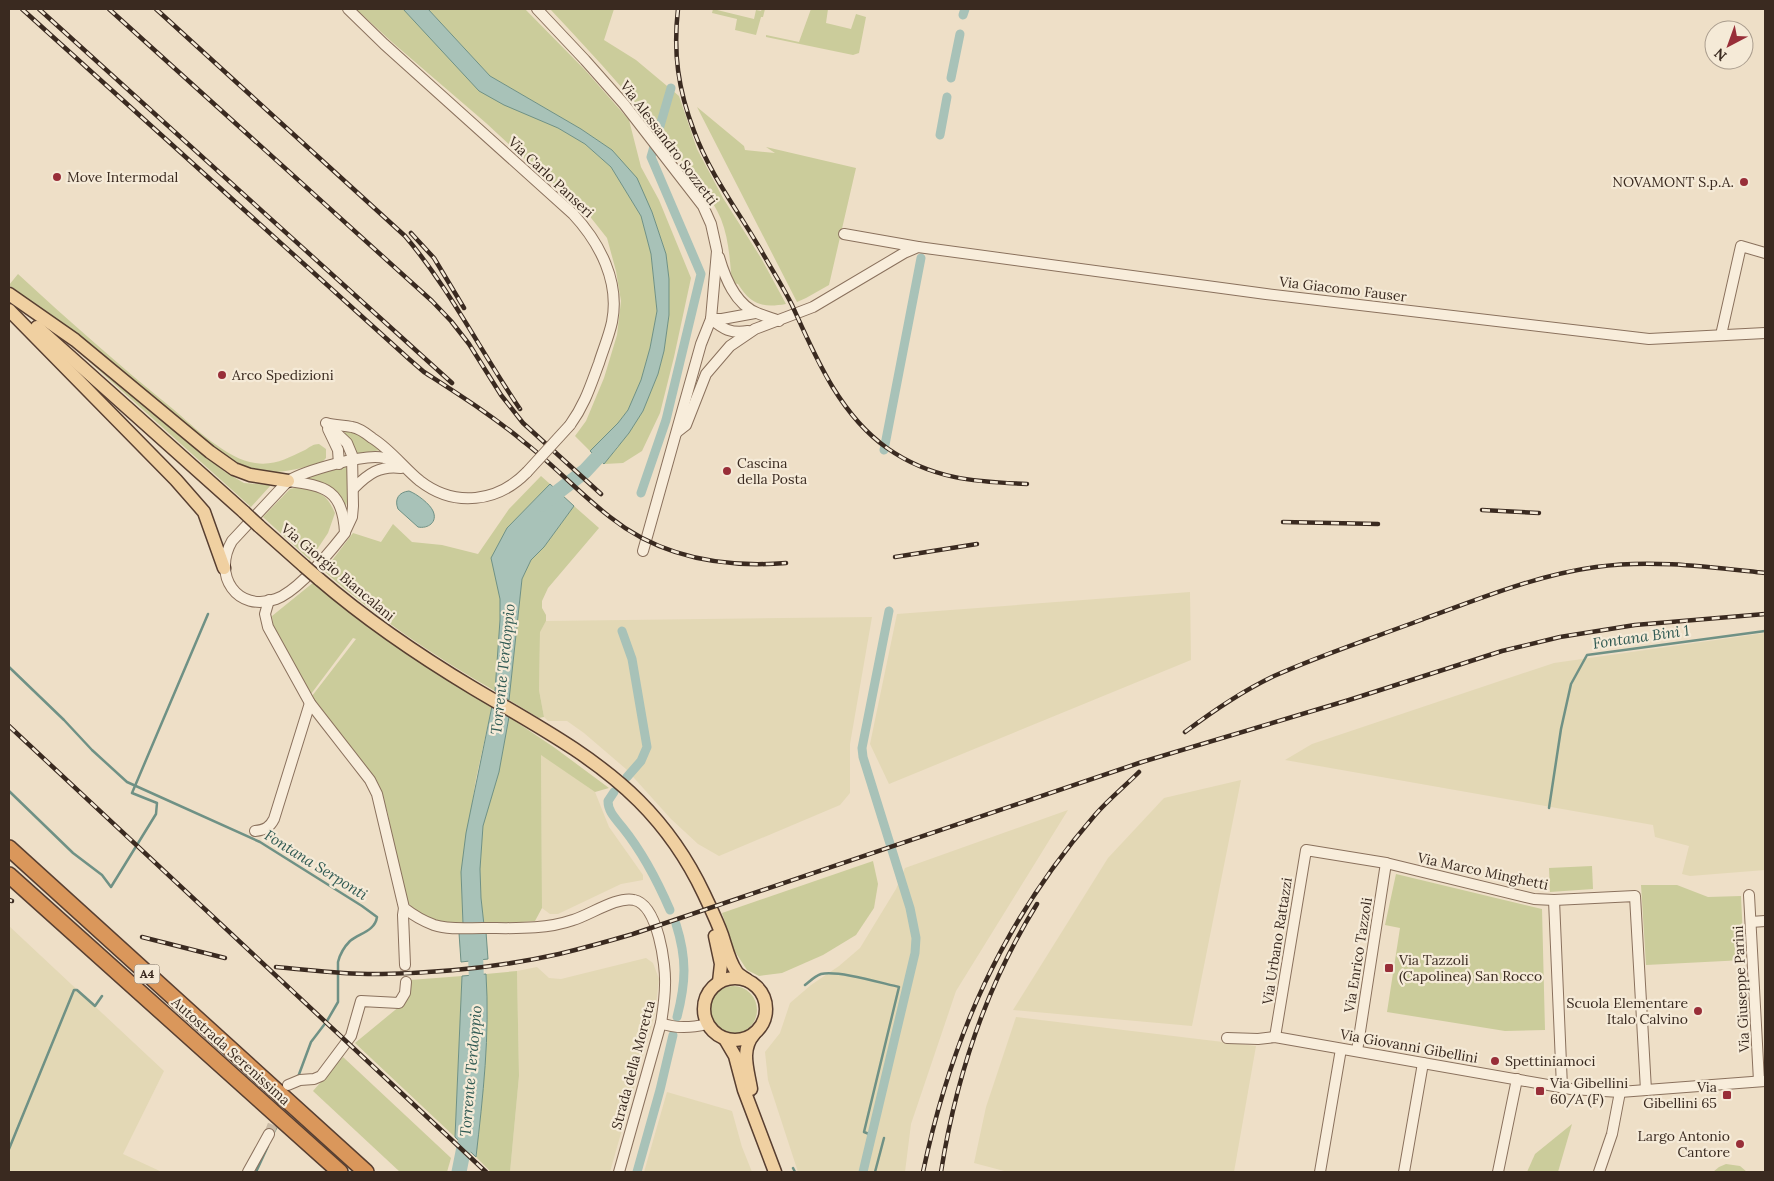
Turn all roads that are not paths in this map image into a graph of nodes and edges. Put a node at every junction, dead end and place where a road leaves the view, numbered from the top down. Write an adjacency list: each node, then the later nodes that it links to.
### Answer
1 (348, 9): 20 (street, Via Carlo Panseri, bridge)
2 (536, 9): 5 (street, Via Alessandro Sozzetti)
3 (844, 234): 4 (street, Via Giacomo Fauser)
4 (918, 247): 12 (street); 15 (street, Via Giacomo Fauser)
5 (717, 251): 10 (street); 11 (street, Via Alessandro Sozzetti)
6 (1765, 253): 15 (street)
7 (9, 294): 21 (main road)
8 (9, 303): 36 (main road, Via Giorgio Biancalani, bridge)
9 (9, 310): 25 (main road)
10 (755, 313): 11 (street); 12 (street)
11 (711, 318): 13 (street); 17 (street, Via Alessandro Sozzetti)
12 (779, 321): 13 (street)
13 (750, 331): 17 (street)
14 (1765, 333): 15 (street, Via Giacomo Fauser)
15 (1720, 334)
16 (326, 423): 18 (street); 19 (street); 20 (street, Via Carlo Panseri)
17 (677, 432): 24 (street, Via Alessandro Sozzetti)
18 (353, 460): 19 (street, Via Carlo Panseri); 20 (street, Via Carlo Panseri); 22 (street)
19 (339, 464): 21 (street, Via Carlo Panseri)
20 (407, 470): 22 (street)
21 (288, 481): 23 (street); 25 (street)
22 (354, 488): 23 (street)
23 (344, 533): 26 (street)
24 (643, 551)
25 (224, 568): 26 (street)
26 (269, 600): 27 (street)
27 (310, 703): 28 (street); 35 (street)
28 (255, 831)
29 (9, 848): 55 (highway, Autostrada Serenissima / A4)
30 (1306, 850): 31 (street, Via Marco Minghetti); 47 (street, Via Urbano Rattazzi)
31 (1386, 863): 34 (street, Via Marco Minghetti); 50 (street, Via Enrico Tazzoli)
32 (9, 875): 61 (highway, Autostrada Serenissima / A4)
33 (1750, 895): 38 (street, Via Giuseppe Parini)
34 (1554, 900): 54 (street); 56 (street, Via Marco Minghetti)
35 (404, 908): 39 (street); 43 (street, Strada della Moretta)
36 (712, 914): 40 (main road); 42 (main road)
37 (1765, 921): 38 (street)
38 (1751, 922): 53 (street, Via Giuseppe Parini)
39 (405, 965)
40 (747, 980): 42 (main road); 45 (main road)
41 (406, 982): 55 (street)
42 (719, 982): 44 (main road)
43 (661, 1023): 44 (street); 63 (street, Strada della Moretta)
44 (707, 1024): 48 (main road)
45 (755, 1033): 48 (main road); 58 (main road)
46 (1227, 1038): 47 (street, Via Giovanni Gibellini)
47 (1276, 1038): 49 (street, Via Giovanni Gibellini)
48 (725, 1039): 58 (main road)
49 (1341, 1049): 50 (street, Via Giovanni Gibellini); 65 (street)
50 (1357, 1052): 51 (street, Via Giovanni Gibellini)
51 (1423, 1063): 52 (street, Via Giovanni Gibellini); 66 (street)
52 (1517, 1079): 54 (street, Via Giovanni Gibellini); 67 (street)
53 (1762, 1081): 56 (street, Via Giovanni Gibellini)
54 (1562, 1087): 57 (street, Via Giovanni Gibellini)
55 (291, 1090): 62 (highway, Autostrada Serenissima / A4)
56 (1646, 1090): 57 (street, Via Giovanni Gibellini)
57 (1620, 1092): 68 (street)
58 (757, 1121): 64 (main road)
59 (268, 1134): 60 (street)
60 (248, 1172)
61 (340, 1172)
62 (366, 1172)
63 (619, 1172)
64 (775, 1172)
65 (1320, 1172)
66 (1404, 1172)
67 (1498, 1172)
68 (1599, 1172)

